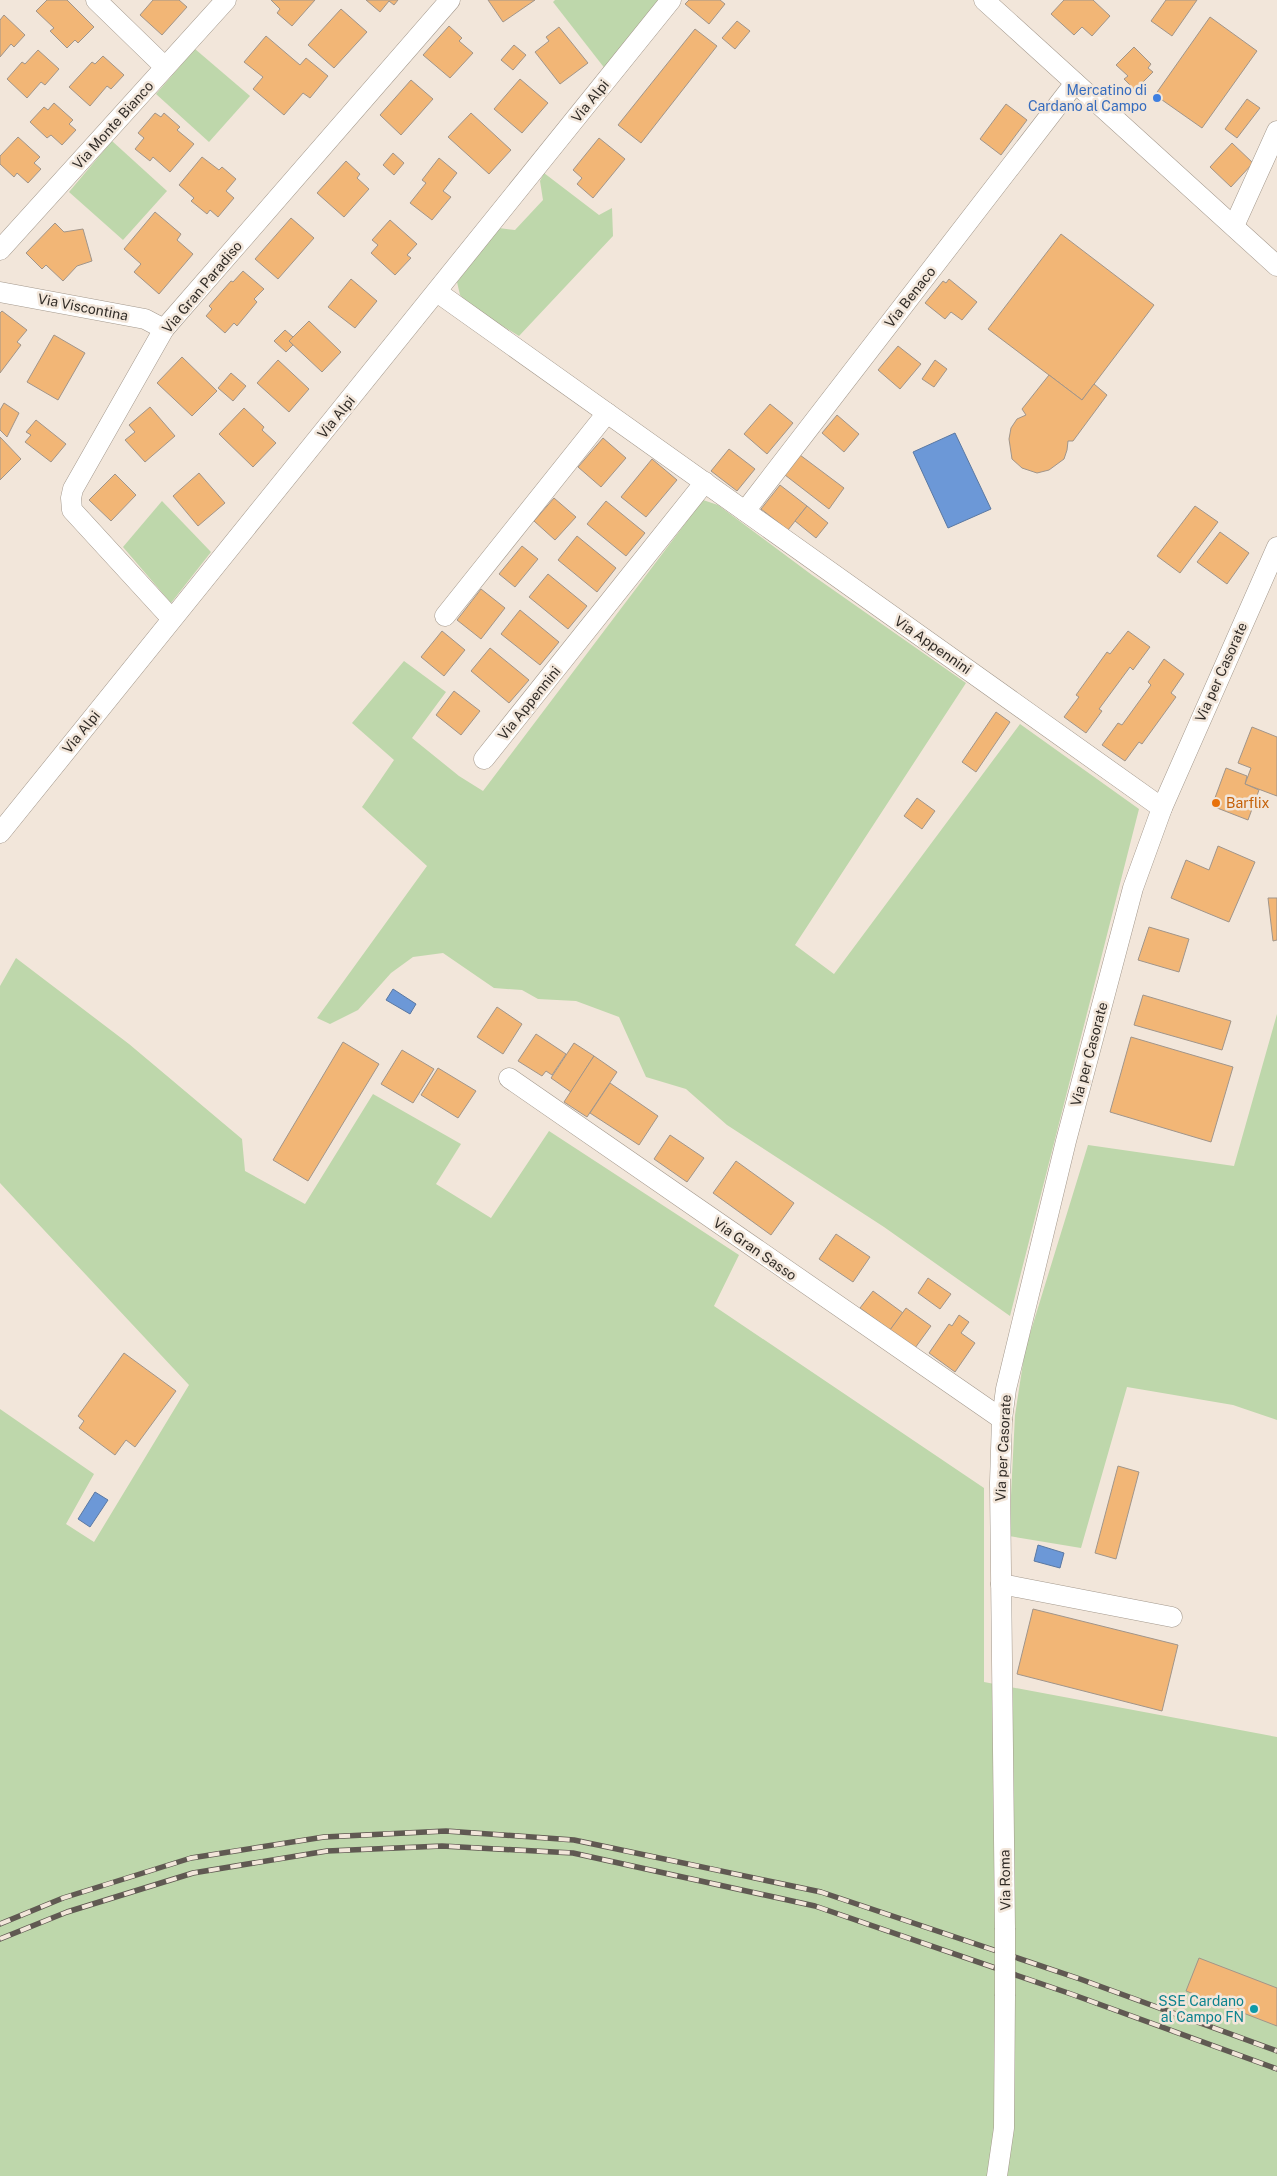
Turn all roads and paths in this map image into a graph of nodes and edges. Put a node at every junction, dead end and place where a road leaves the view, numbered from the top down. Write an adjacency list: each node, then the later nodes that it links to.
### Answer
1 (96, 0): 6 (street)
2 (226, 0): 6 (street, Via Monte Bianco)
3 (450, 0): 14 (street, Via Gran Paradiso)
4 (671, 0): 13 (street, Via Alpi)
5 (984, 0): 7 (street)
6 (165, 67): 10 (street, Via Monte Bianco)
7 (1076, 83): 9 (street); 17 (street, Via Benaco)
8 (1277, 131): 9 (street)
9 (1234, 226): 11 (street)
10 (0, 250)
11 (1277, 266)
12 (0, 292): 14 (street, Via Viscontina)
13 (437, 292): 15 (street, Via Appennini); 20 (street, Via Alpi)
14 (164, 329): 20 (street, Via Gran Paradiso)
15 (607, 413): 16 (street, Via Appennini); 19 (street)
16 (705, 482): 17 (street, Via Appennini); 21 (street, Via Appennini)
17 (745, 511): 22 (street, Via Appennini)
18 (1277, 547): 22 (street, Via per Casorate)
19 (445, 616)
20 (171, 618): 23 (street, Via Alpi)
21 (484, 759)
22 (1162, 808): 25 (street, Via per Casorate)
23 (0, 833)
24 (509, 1078): 25 (street, Via Gran Sasso)
25 (1002, 1419): 26 (street, Via per Casorate)
26 (1001, 1584): 27 (street); 28 (street, Via Roma, bridge)
27 (1172, 1617)
28 (997, 2176)

